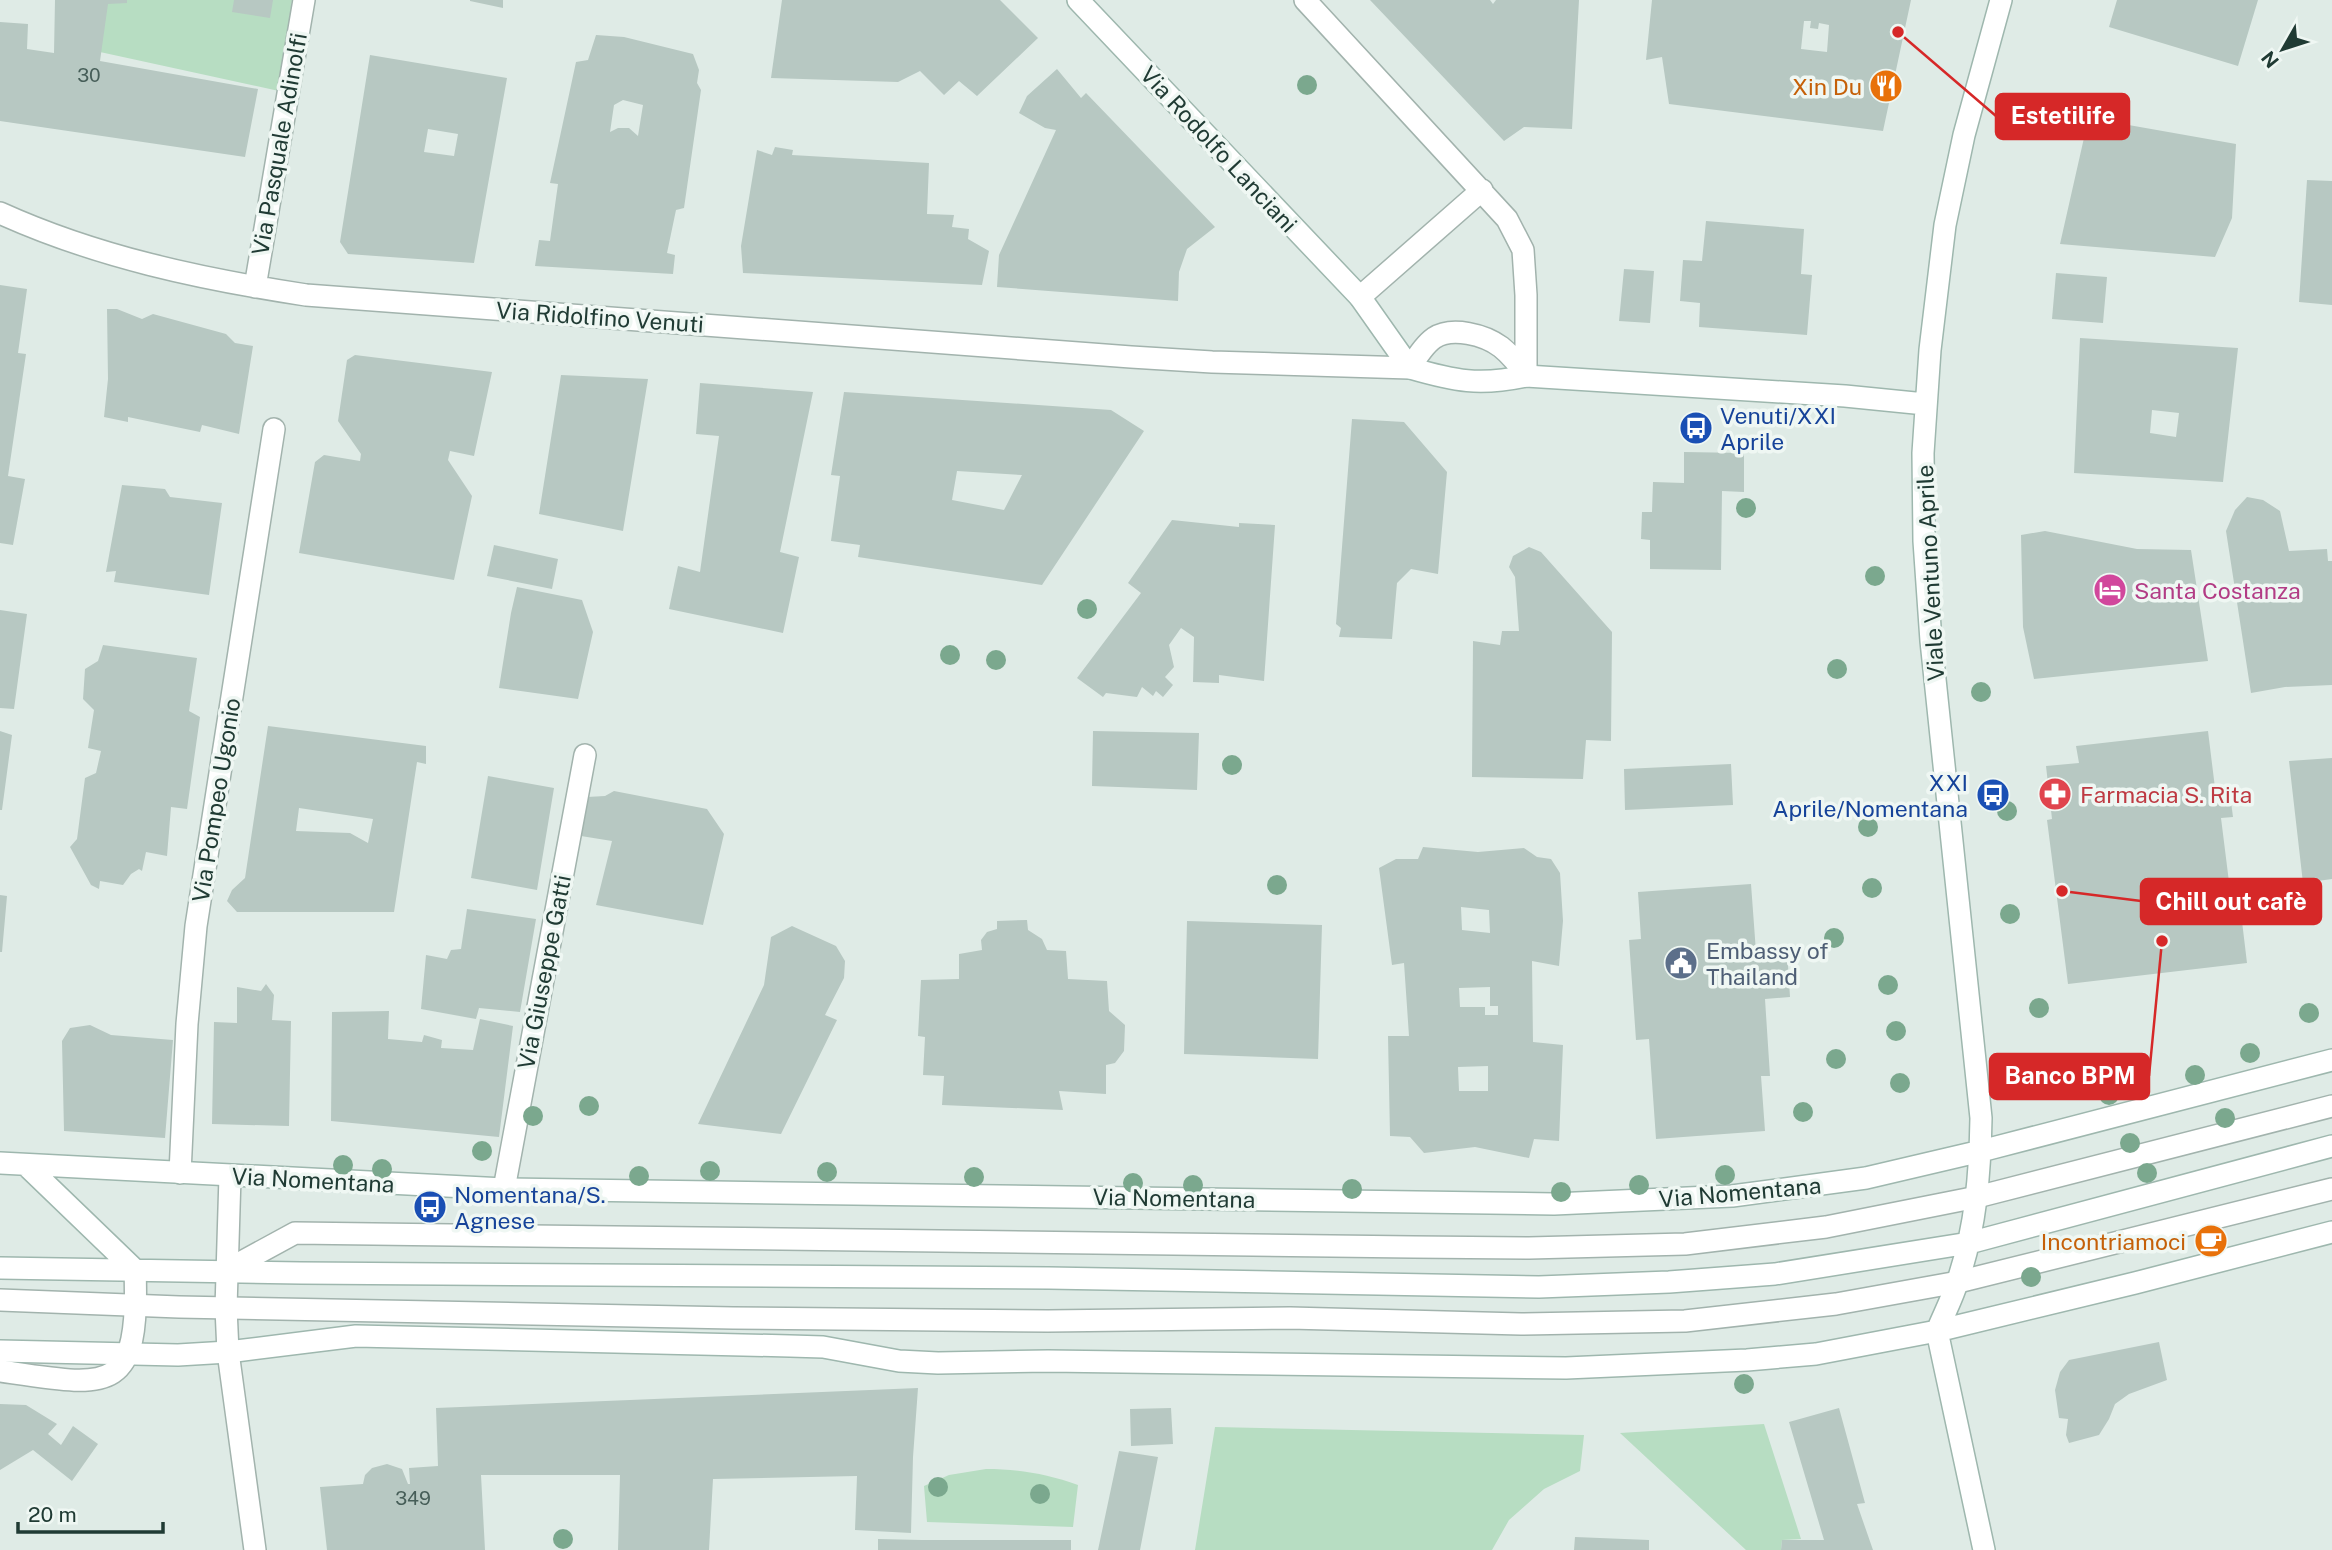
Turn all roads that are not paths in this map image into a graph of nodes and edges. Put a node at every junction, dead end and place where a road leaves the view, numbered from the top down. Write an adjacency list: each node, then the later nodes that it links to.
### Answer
1 (304, 0): 7 (street, Via Pasquale Adinolfi)
2 (1078, 0): 8 (street, Via Rodolfo Lanciani)
3 (1305, 0): 5 (street)
4 (2001, 0): 11 (street, Viale Ventuno Aprile)
5 (1482, 190): 8 (street); 10 (street)
6 (0, 213): 7 (street, Via Ridolfino Venuti)
7 (255, 287): 9 (street, Via Ridolfino Venuti)
8 (1360, 298): 9 (street, Via Rodolfo Lanciani)
9 (1410, 368): 10 (street, Via Ridolfino Venuti); 10 (street)
10 (1526, 376): 11 (street)
11 (1925, 404): 17 (street, Viale Ventuno Aprile)
12 (274, 429): 20 (street, Via Pompeo Ugonio)
13 (585, 755): 22 (street, Via Giuseppe Gatti)
14 (2332, 1060): 17 (street, Via Nomentana)
15 (2332, 1106): 24 (street, Via Nomentana)
16 (2332, 1146): 26 (street, Via Nomentana)
17 (1980, 1151): 22 (street, Via Nomentana); 24 (street, Viale Ventuno Aprile)
18 (0, 1163): 19 (street, Via Nomentana)
19 (26, 1165): 20 (street, Via Nomentana); 28 (street)
20 (180, 1173): 21 (street, Via Nomentana)
21 (230, 1176): 22 (street, Via Nomentana); 29 (street)
22 (504, 1189)
23 (2332, 1189): 30 (street)
24 (1977, 1197): 26 (street, Viale Ventuno Aprile); 29 (street, Via Nomentana)
25 (2332, 1232): 34 (street)
26 (1969, 1243): 29 (street, Via Nomentana); 30 (street, Viale Ventuno Aprile)
27 (0, 1268): 28 (street, Via Nomentana)
28 (135, 1270): 29 (street, Via Nomentana); 32 (street)
29 (227, 1270): 33 (street)
30 (1958, 1282): 33 (street); 34 (street, Viale Ventuno Aprile)
31 (0, 1300): 32 (street)
32 (136, 1306): 33 (street); 37 (street)
33 (226, 1308): 36 (street)
34 (1937, 1331): 36 (street); 40 (street)
35 (0, 1351): 37 (street)
36 (228, 1352): 37 (street); 39 (street)
37 (130, 1354): 38 (street)
38 (0, 1371)
39 (255, 1550)
40 (1984, 1550)

